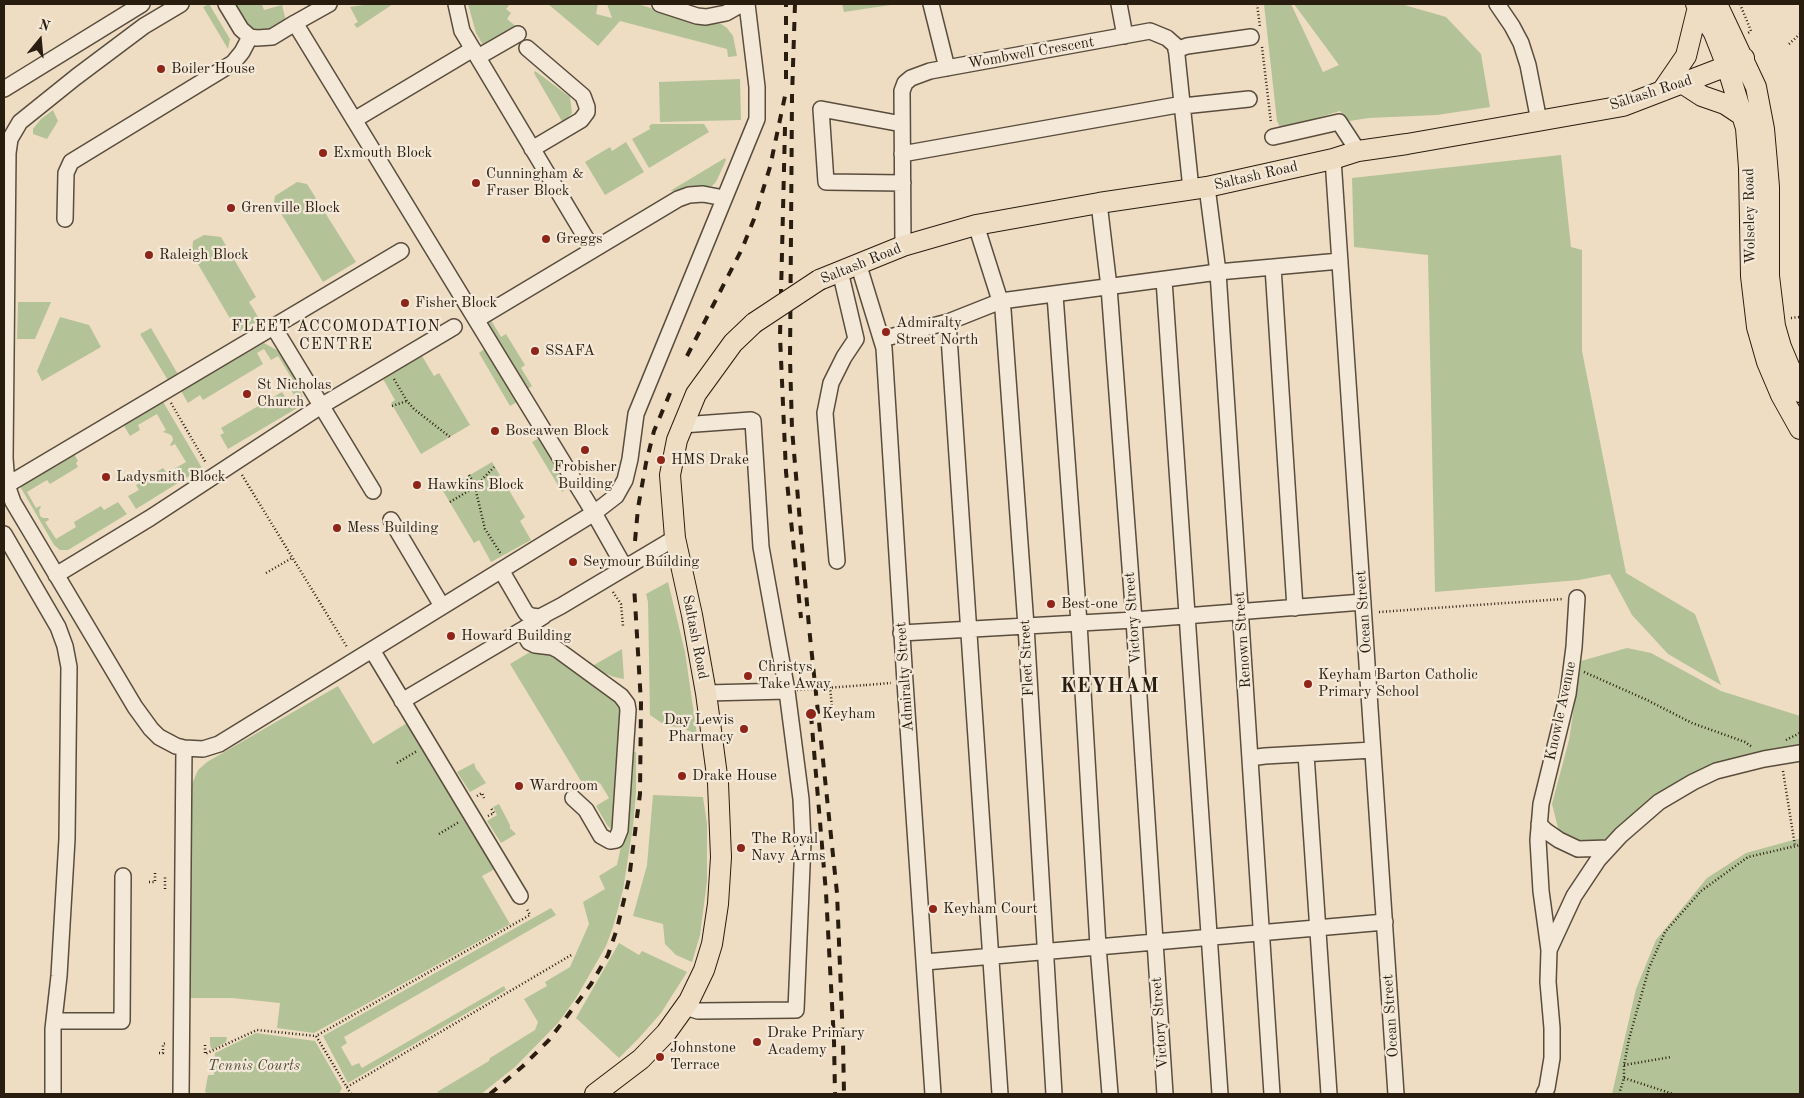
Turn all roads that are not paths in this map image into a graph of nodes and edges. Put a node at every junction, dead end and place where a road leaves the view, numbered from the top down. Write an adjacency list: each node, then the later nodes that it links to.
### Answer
1 (142, 4): 24 (street)
2 (181, 4): 63 (street)
3 (226, 4): 16 (street)
4 (329, 4): 13 (street)
5 (456, 4): 20 (street)
6 (660, 4): 7 (street)
7 (742, 4)
8 (746, 4): 39 (street)
9 (931, 4): 22 (street)
10 (1119, 4): 15 (street)
11 (1497, 4): 30 (street)
12 (1704, 5): 21 (main road, Wolseley Road); 25 (main road)
13 (295, 23): 16 (street); 29 (street)
14 (518, 34): 20 (street)
15 (1125, 36): 19 (street, Wombwell Crescent); 22 (street, Wombwell Crescent)
16 (250, 37): 41 (street)
17 (1258, 37): 19 (street)
18 (527, 48): 33 (street)
19 (1176, 50): 27 (street)
20 (475, 53): 29 (street); 33 (street)
21 (1736, 62): 23 (main road, Saltash Road); 28 (main road, Wolseley Road); 59 (main road, Wolseley Road)
22 (947, 68): 31 (street, Wombwell Crescent)
23 (1682, 83): 25 (main road, Saltash Road); 28 (main road)
24 (6, 87)
25 (1662, 91): 30 (main road, Saltash Road)
26 (1249, 99): 27 (street)
27 (1183, 105): 35 (street); 38 (street)
28 (1742, 116): 62 (main road, Wolseley Road)
29 (354, 120): 54 (street)
30 (1539, 121): 34 (main road, Saltash Road)
31 (902, 124): 35 (street, Wombwell Crescent); 37 (street)
32 (1273, 137): 34 (street)
33 (532, 149): 44 (street)
34 (1358, 151): 36 (main road, Saltash Road)
35 (902, 154): 37 (street, Wombwell Crescent)
36 (1333, 159): 38 (main road, Saltash Road); 46 (street, Ocean Street)
37 (903, 183): 43 (street, Wombwell Crescent)
38 (1199, 188): 40 (main road, Saltash Road); 49 (street, Renown Street)
39 (724, 198): 44 (street); 65 (street)
40 (1099, 203): 42 (main road, Saltash Road); 51 (street, Victory Street)
41 (65, 219)
42 (976, 225): 43 (main road, Saltash Road); 53 (street, Fleet Street)
43 (903, 246): 47 (main road, Saltash Road)
44 (593, 250): 54 (street)
45 (401, 251): 56 (street)
46 (1340, 261): 48 (street); 76 (street, Ocean Street)
47 (849, 267): 58 (street, Admiralty Street); 61 (main road, Saltash Road, bridge); 69 (street)
48 (1273, 267): 49 (street); 75 (street)
49 (1218, 272): 50 (street); 77 (street, Renown Street)
50 (1164, 280): 51 (street); 79 (street)
51 (1109, 287): 52 (street); 80 (street, Victory Street)
52 (1056, 295): 53 (street); 81 (street)
53 (1001, 301): 55 (street); 82 (street, Fleet Street)
54 (476, 320): 65 (street)
55 (948, 322): 58 (street); 83 (street)
56 (273, 326): 60 (street); 63 (street)
57 (454, 327): 60 (street)
58 (882, 339): 85 (street, Admiralty Street)
59 (1800, 392)
60 (321, 406): 64 (street); 72 (street)
61 (682, 425): 68 (main road, Saltash Road); 87 (street)
62 (1800, 429)
63 (7, 484): 72 (street)
64 (373, 491)
65 (594, 513): 70 (street); 71 (street)
66 (391, 520): 74 (street)
67 (4, 534): 111 (street)
68 (675, 538): 71 (street); 88 (main road, Saltash Road)
69 (837, 561)
70 (504, 568): 74 (street); 78 (street)
71 (625, 568): 78 (street)
72 (56, 575): 90 (street)
73 (1576, 598): 96 (street, Knowle Avenue)
74 (442, 606): 86 (street)
75 (1295, 608): 76 (street); 77 (street)
76 (1364, 608): 91 (street, Ocean Street)
77 (1241, 612): 79 (street); 94 (street, Renown Street)
78 (544, 616): 84 (street)
79 (1188, 616): 80 (street); 103 (street)
80 (1134, 620): 81 (street); 104 (street, Victory Street)
81 (1079, 623): 82 (street); 105 (street)
82 (1026, 626): 83 (street); 107 (street, Fleet Street)
83 (969, 629): 85 (street); 108 (street)
84 (522, 630): 89 (street); 95 (street)
85 (902, 633): 109 (street, Admiralty Street)
86 (372, 650): 89 (street); 90 (street)
87 (792, 690): 88 (street); 110 (street)
88 (706, 693): 110 (main road, Saltash Road)
89 (402, 702): 99 (street)
90 (184, 748): 113 (street)
91 (1373, 750): 93 (street); 100 (street, Ocean Street)
92 (1800, 753): 97 (street)
93 (1306, 754): 94 (street); 101 (street)
94 (1250, 758): 102 (street, Renown Street)
95 (573, 798)
96 (1539, 824): 97 (street); 106 (street, Knowle Avenue)
97 (1609, 848): 106 (street)
98 (123, 876): 111 (street)
99 (520, 896)
100 (1385, 922): 101 (street); 123 (street, Ocean Street)
101 (1318, 927): 102 (street); 122 (street)
102 (1261, 932): 103 (street); 121 (street, Renown Street)
103 (1210, 936): 104 (street); 120 (street)
104 (1154, 941): 105 (street); 119 (street, Victory Street)
105 (1098, 946): 107 (street); 118 (street)
106 (1549, 950): 124 (street)
107 (1045, 951): 108 (street); 117 (street, Fleet Street)
108 (992, 956): 109 (street); 116 (street)
109 (925, 962): 115 (street, Admiralty Street)
110 (685, 1007): 114 (main road, Saltash Road)
111 (54, 1021): 112 (street)
112 (52, 1094)
113 (181, 1094)
114 (595, 1094)
115 (933, 1094)
116 (1000, 1094)
117 (1054, 1094)
118 (1110, 1094)
119 (1165, 1094)
120 (1220, 1094)
121 (1272, 1094)
122 (1330, 1094)
123 (1396, 1094)
124 (1544, 1094)

